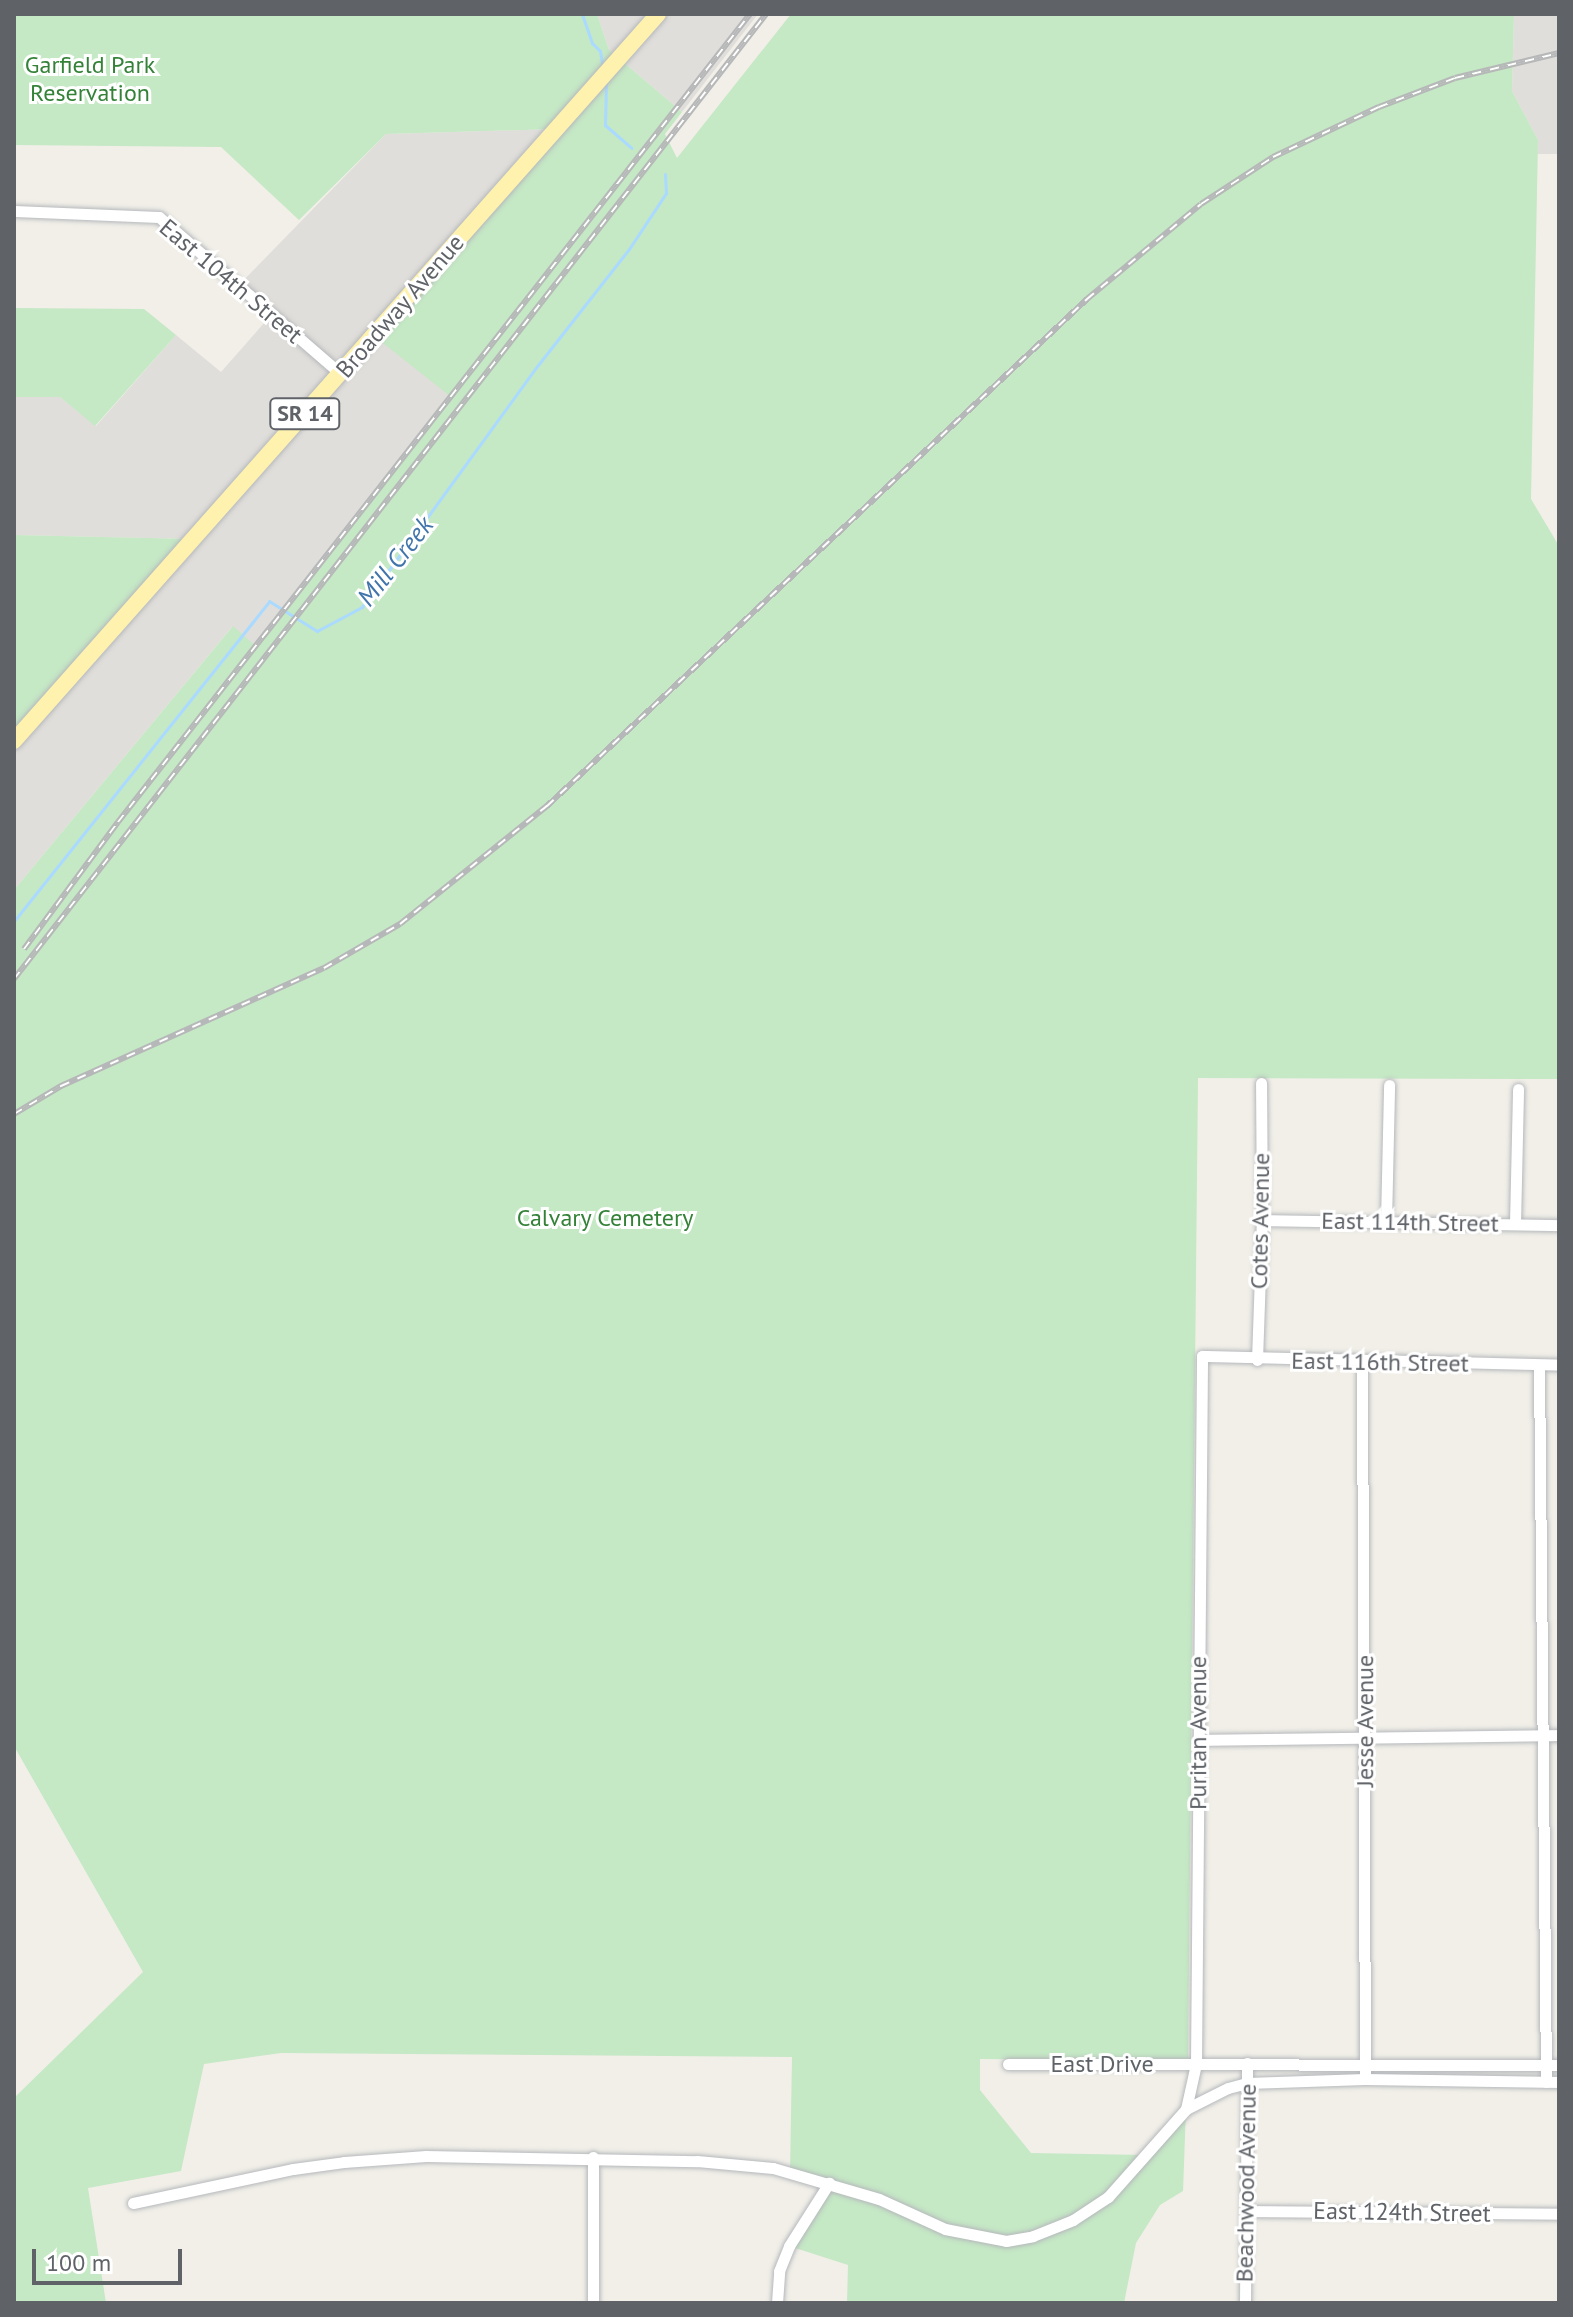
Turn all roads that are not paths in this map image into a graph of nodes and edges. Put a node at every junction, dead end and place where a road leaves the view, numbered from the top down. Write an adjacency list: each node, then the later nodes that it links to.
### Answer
1 (658, 14): 3 (main road, Broadway Avenue / SR 14)
2 (14, 211): 3 (street, East 104th Street)
3 (341, 374): 4 (main road, Broadway Avenue / SR 14)
4 (14, 741)
5 (1261, 1083): 8 (street, Cotes Avenue)
6 (1389, 1085): 9 (street)
7 (1518, 1089): 10 (street)
8 (1262, 1220): 9 (street, East 114th Street); 13 (street, Cotes Avenue)
9 (1386, 1222): 10 (street, East 114th Street)
10 (1515, 1224): 11 (street, East 114th Street)
11 (1559, 1225)
12 (1202, 1356): 13 (street, East 116th Street); 20 (street, Puritan Avenue)
13 (1257, 1360): 14 (street, East 116th Street)
14 (1362, 1362): 15 (street, East 116th Street); 19 (street, Jesse Avenue)
15 (1539, 1365): 16 (street, East 116th Street); 17 (street)
16 (1559, 1365)
17 (1540, 1735): 18 (street); 19 (street); 25 (street)
18 (1559, 1735)
19 (1366, 1736): 20 (street); 24 (street, Jesse Avenue)
20 (1198, 1740): 23 (street, Puritan Avenue)
21 (1247, 2063): 23 (street, East Drive); 24 (street, East Drive); 29 (street, Beachwood Avenue)
22 (1008, 2064): 23 (street, East Drive)
23 (1196, 2064): 30 (street, Puritan Avenue)
24 (1366, 2064): 25 (street, East Drive); 26 (street, Jesse Avenue)
25 (1553, 2065): 27 (street)
26 (1365, 2079): 27 (street); 29 (street)
27 (1546, 2082): 28 (street)
28 (1559, 2082)
29 (1247, 2083): 30 (street); 34 (street, Beachwood Avenue)
30 (1186, 2109): 32 (street)
31 (593, 2157): 32 (street); 33 (street); 36 (street)
32 (829, 2183): 37 (street)
33 (133, 2203)
34 (1246, 2211): 35 (street, East 124th Street); 38 (street, Beachwood Avenue)
35 (1559, 2214)
36 (593, 2303)
37 (777, 2303)
38 (1245, 2303)

